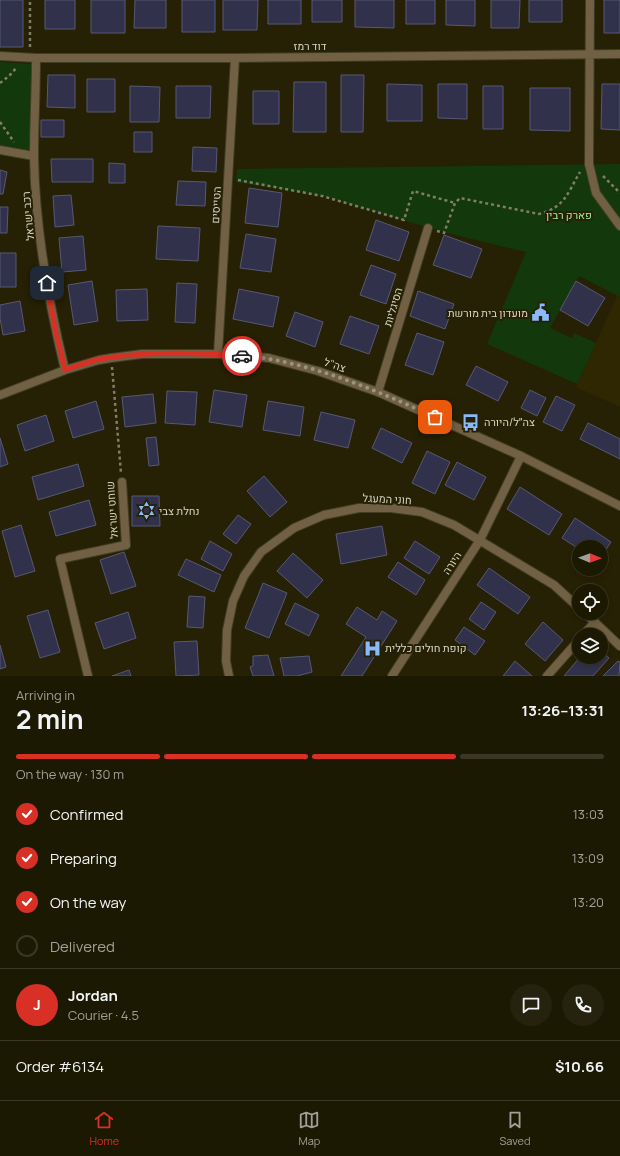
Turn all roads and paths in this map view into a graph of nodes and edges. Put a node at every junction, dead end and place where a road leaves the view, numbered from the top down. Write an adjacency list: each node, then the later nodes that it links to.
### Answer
1 (30, 0): 6 (path)
2 (590, 0): 4 (street)
3 (620, 54): 4 (street, דוד רמז)
4 (590, 55): 7 (street, דוד רמז); 13 (street)
5 (0, 56): 6 (street, דוד רמז)
6 (31, 58): 7 (street, דוד רמז); 8 (path); 12 (street, רכב ישראל)
7 (235, 58): 14 (street, הטייסים)
8 (0, 83)
9 (0, 122): 11 (path)
10 (0, 150): 11 (street)
11 (23, 155): 12 (street)
12 (34, 156): 21 (street, רכב ישראל)
13 (589, 167): 15 (path); 16 (path); 17 (street)
14 (228, 179): 16 (path); 19 (street, הטייסים)
15 (620, 193)
16 (455, 203): 18 (path)
17 (620, 226)
18 (428, 228): 22 (street, הסיגליות)
19 (218, 354): 20 (street, צה"ל); 22 (street, צה"ל)
20 (111, 358): 21 (street, צה"ל); 25 (path, שוחט ישראל)
21 (65, 370): 23 (street, צה"ל)
22 (378, 392): 24 (street, צה"ל)
23 (0, 395)
24 (522, 456): 26 (street, צה"ל); 27 (street, היורה)
25 (122, 482): 33 (street, שוחט ישראל)
26 (620, 506)
27 (480, 540): 28 (street, חוני המעגל); 34 (street, חוני המעגל); 35 (street, היורה)
28 (572, 602)
29 (595, 622): 30 (street); 31 (street)
30 (589, 628)
31 (620, 646)
32 (572, 648): 36 (street)
33 (88, 676)
34 (229, 676)
35 (392, 676)
36 (547, 676)

